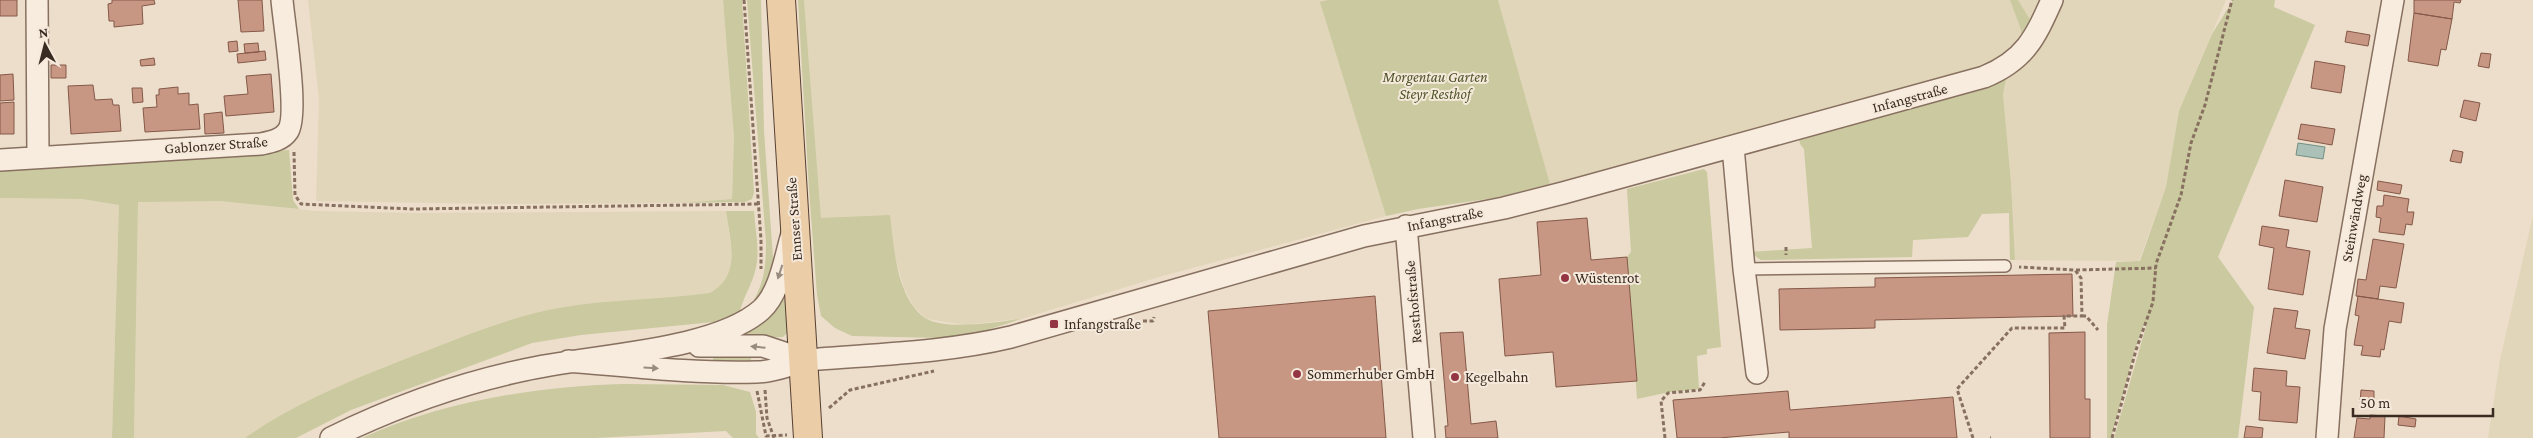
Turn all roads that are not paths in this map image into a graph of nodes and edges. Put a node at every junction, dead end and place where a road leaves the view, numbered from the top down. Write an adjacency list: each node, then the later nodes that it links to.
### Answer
1 (36, 0): 7 (street)
2 (282, 0): 7 (street, Gablonzer Straße)
3 (781, 0): 9 (main road, Ennser Straße)
4 (2052, 0): 6 (street, Infangstraße)
5 (2393, 0): 20 (street, Steinwändweg)
6 (1733, 147): 10 (street, Infangstraße); 12 (street)
7 (38, 157): 8 (street, Gablonzer Straße)
8 (0, 160)
9 (794, 225): 13 (street, one-way to 13); 14 (main road, Ennser Straße)
10 (1406, 226): 14 (street, Infangstraße); 19 (street, Resthofstraße)
11 (2005, 266): 12 (lane)
12 (1744, 269): 16 (street)
13 (661, 347): 14 (street, one-way to 13); 15 (street)
14 (805, 360): 15 (street, one-way to 14); 18 (main road, Ennser Straße)
15 (568, 361): 17 (street)
16 (1756, 373)
17 (332, 438)
18 (808, 438)
19 (1424, 438)
20 (2327, 438)

